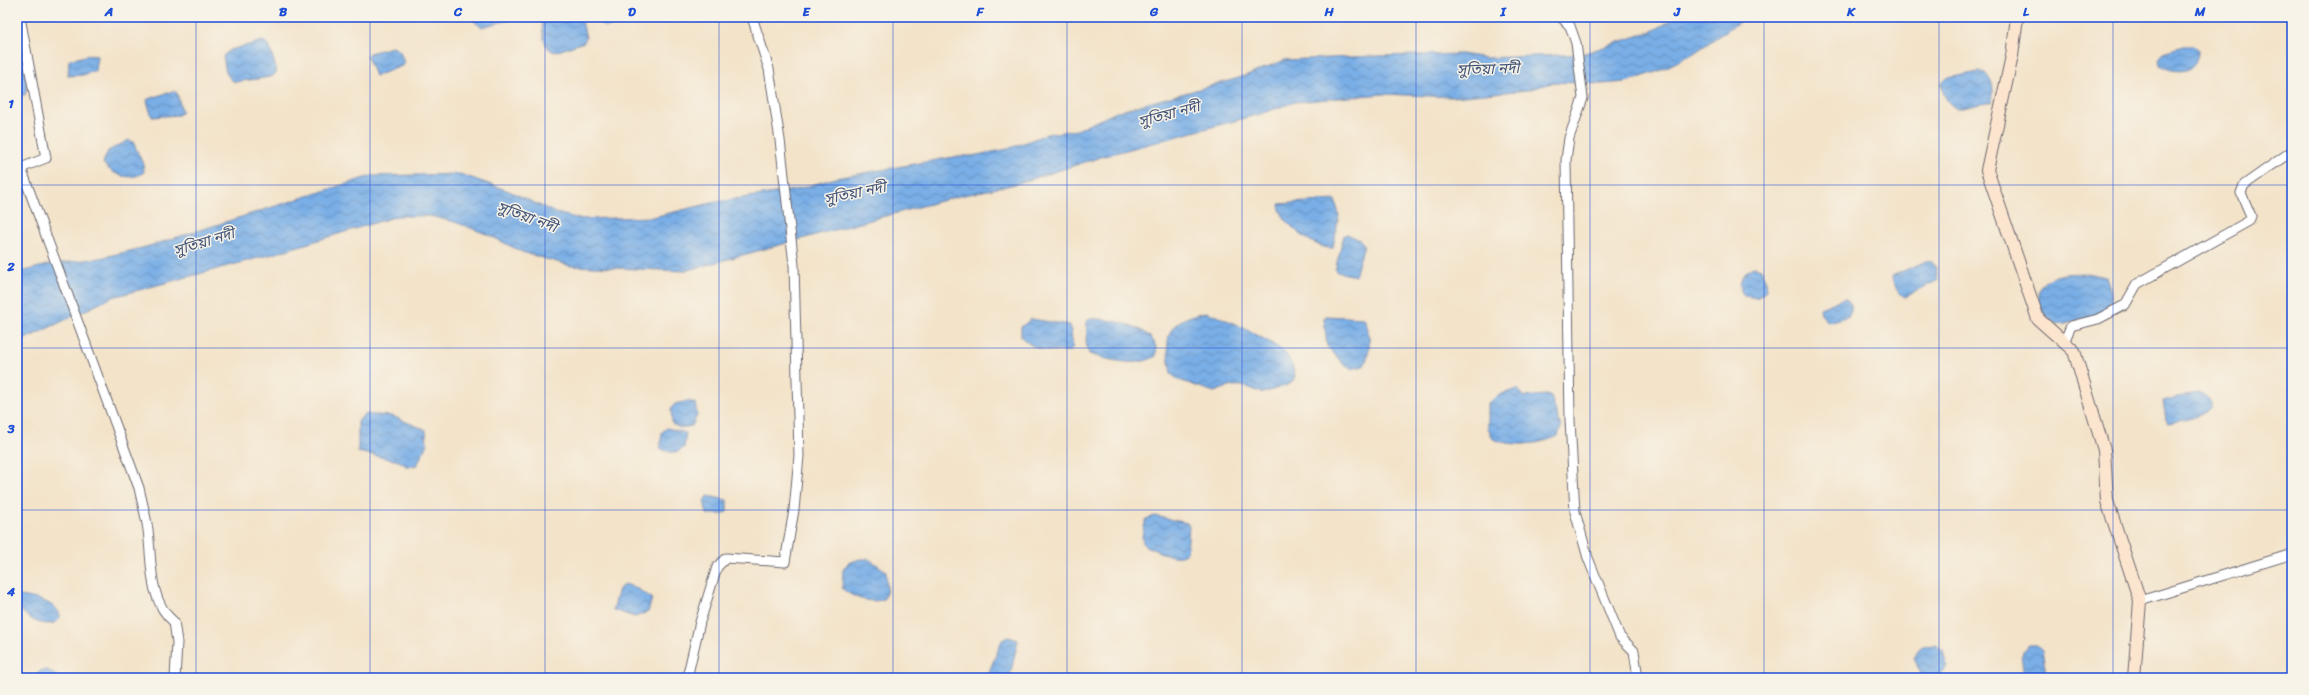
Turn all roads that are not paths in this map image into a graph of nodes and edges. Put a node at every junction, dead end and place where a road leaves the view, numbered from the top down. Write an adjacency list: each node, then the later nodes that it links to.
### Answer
1 (20, 17): 9 (street)
2 (752, 17): 10 (street)
3 (1561, 17): 11 (street)
4 (2017, 17): 6 (street)
5 (2292, 151): 6 (street)
6 (2064, 342): 8 (street)
7 (2292, 554): 8 (street)
8 (2140, 601): 12 (street)
9 (175, 678)
10 (687, 678)
11 (1638, 678)
12 (2134, 678)

